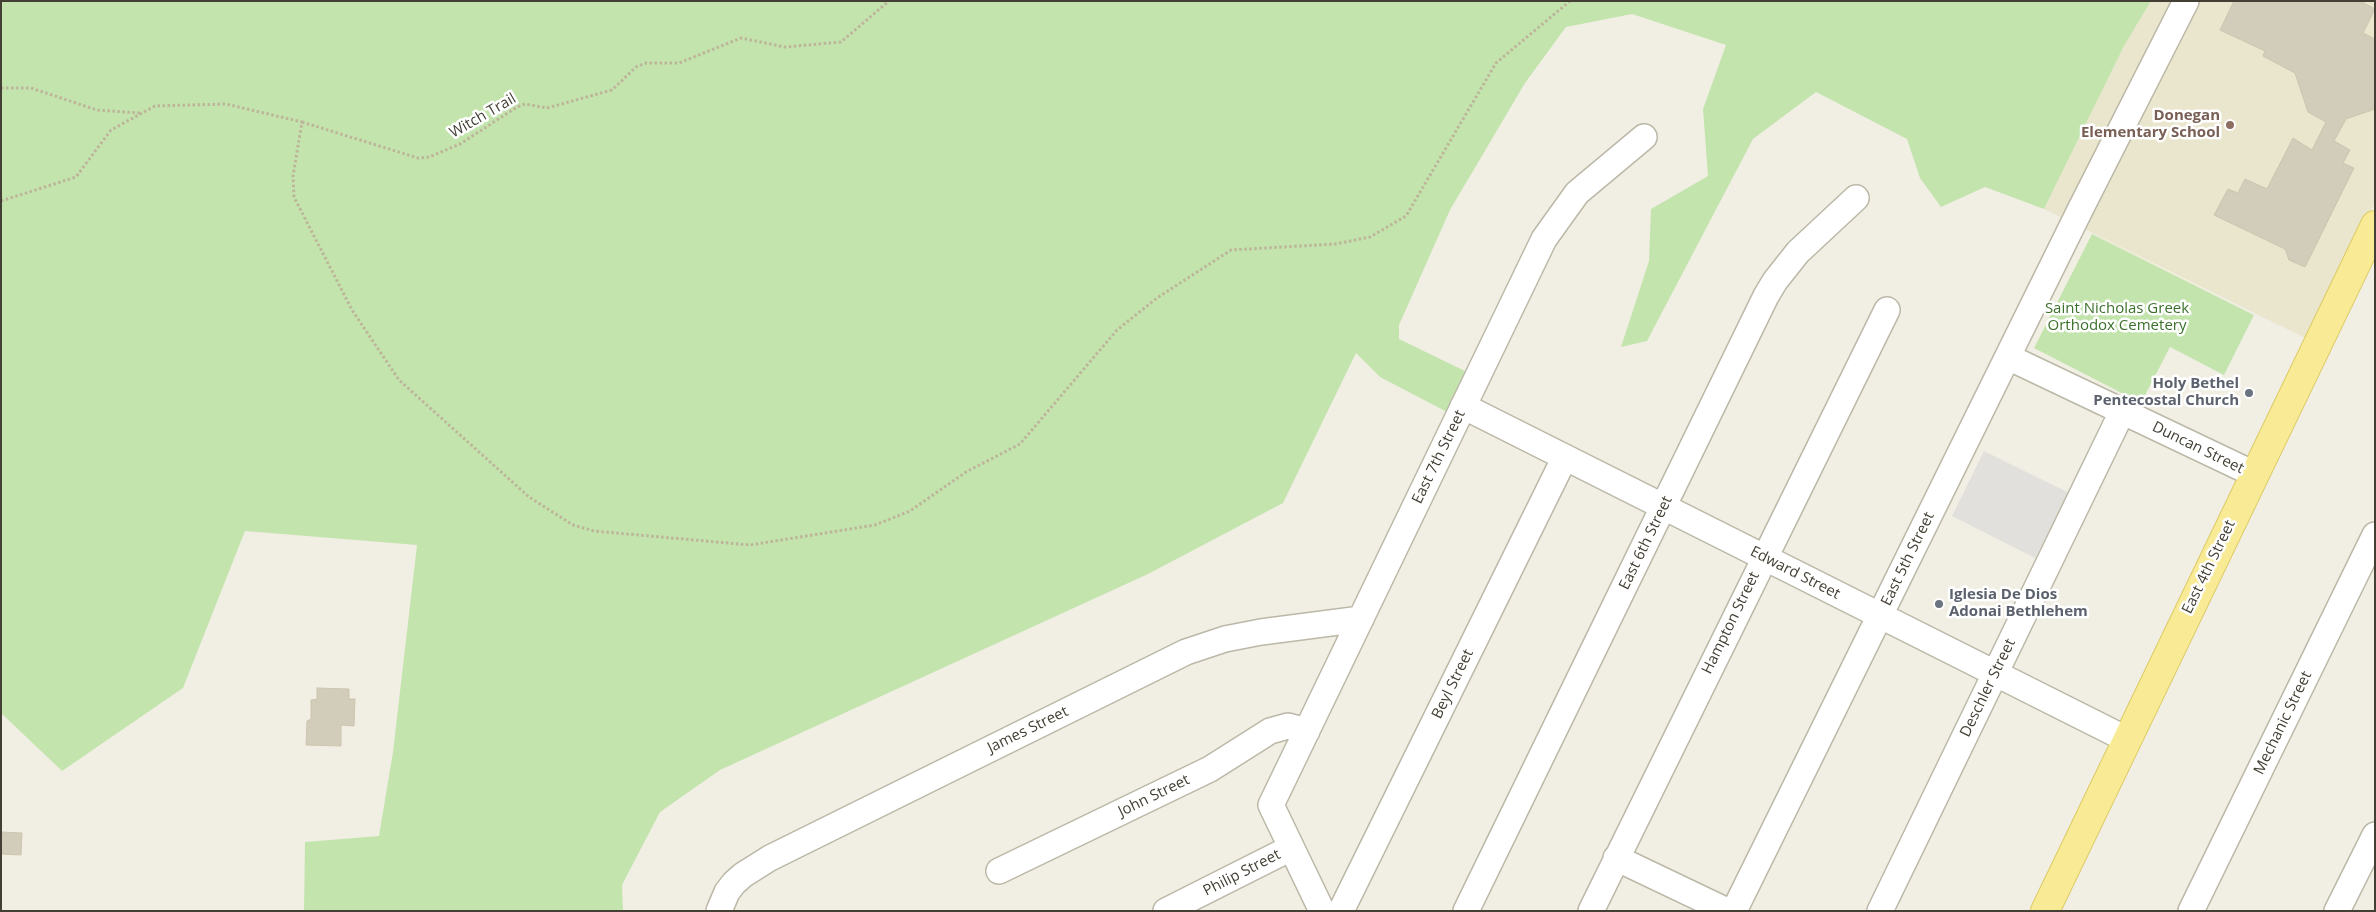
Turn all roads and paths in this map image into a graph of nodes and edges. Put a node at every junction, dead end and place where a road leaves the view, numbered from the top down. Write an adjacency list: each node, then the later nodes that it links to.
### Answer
1 (889, 1): 6 (path, Witch Trail)
2 (1570, 1): 6 (path)
3 (2186, 1): 12 (street, East 5th Street)
4 (1, 88): 5 (path)
5 (141, 113): 6 (path, Witch Trail); 9 (path)
6 (302, 122)
7 (1644, 137): 13 (street, East 7th Street)
8 (1856, 198): 17 (street, East 6th Street)
9 (1, 202)
10 (2375, 225): 16 (main road, East 4th Street)
11 (1887, 310): 19 (street, Hampton Street)
12 (2008, 357): 14 (street, Duncan Street); 20 (street, East 5th Street)
13 (1463, 406): 15 (street, Edward Street); 21 (street, East 7th Street)
14 (2122, 412): 16 (street, Duncan Street); 22 (street, Deschler Street)
15 (1564, 457): 17 (street, Edward Street); 32 (street, Beyl Street)
16 (2254, 474): 24 (main road, East 4th Street)
17 (1664, 507): 19 (street, Edward Street); 33 (street, East 6th Street)
18 (2375, 535): 39 (street, Mechanic Street)
19 (1764, 557): 20 (street, Edward Street); 27 (street, Hampton Street)
20 (1880, 616): 22 (street, Edward Street); 36 (street, East 5th Street)
21 (1361, 619): 23 (street, East 7th Street); 29 (street, James Street)
22 (1995, 674): 24 (street, Edward Street); 37 (street, Deschler Street)
23 (1307, 731): 26 (street, East 7th Street); 28 (street, John Street)
24 (2126, 739): 38 (main road, East 4th Street)
25 (2375, 835): 40 (street)
26 (1292, 848): 30 (street, Philip Street); 31 (street)
27 (1616, 858): 34 (street, Hampton Street); 35 (street)
28 (1000, 871)
29 (720, 906)
30 (1166, 911)
31 (1322, 911)
32 (1341, 911)
33 (1466, 911)
34 (1591, 911)
35 (1726, 911)
36 (1734, 911)
37 (1880, 911)
38 (2045, 911)
39 (2191, 911)
40 (2337, 911)

